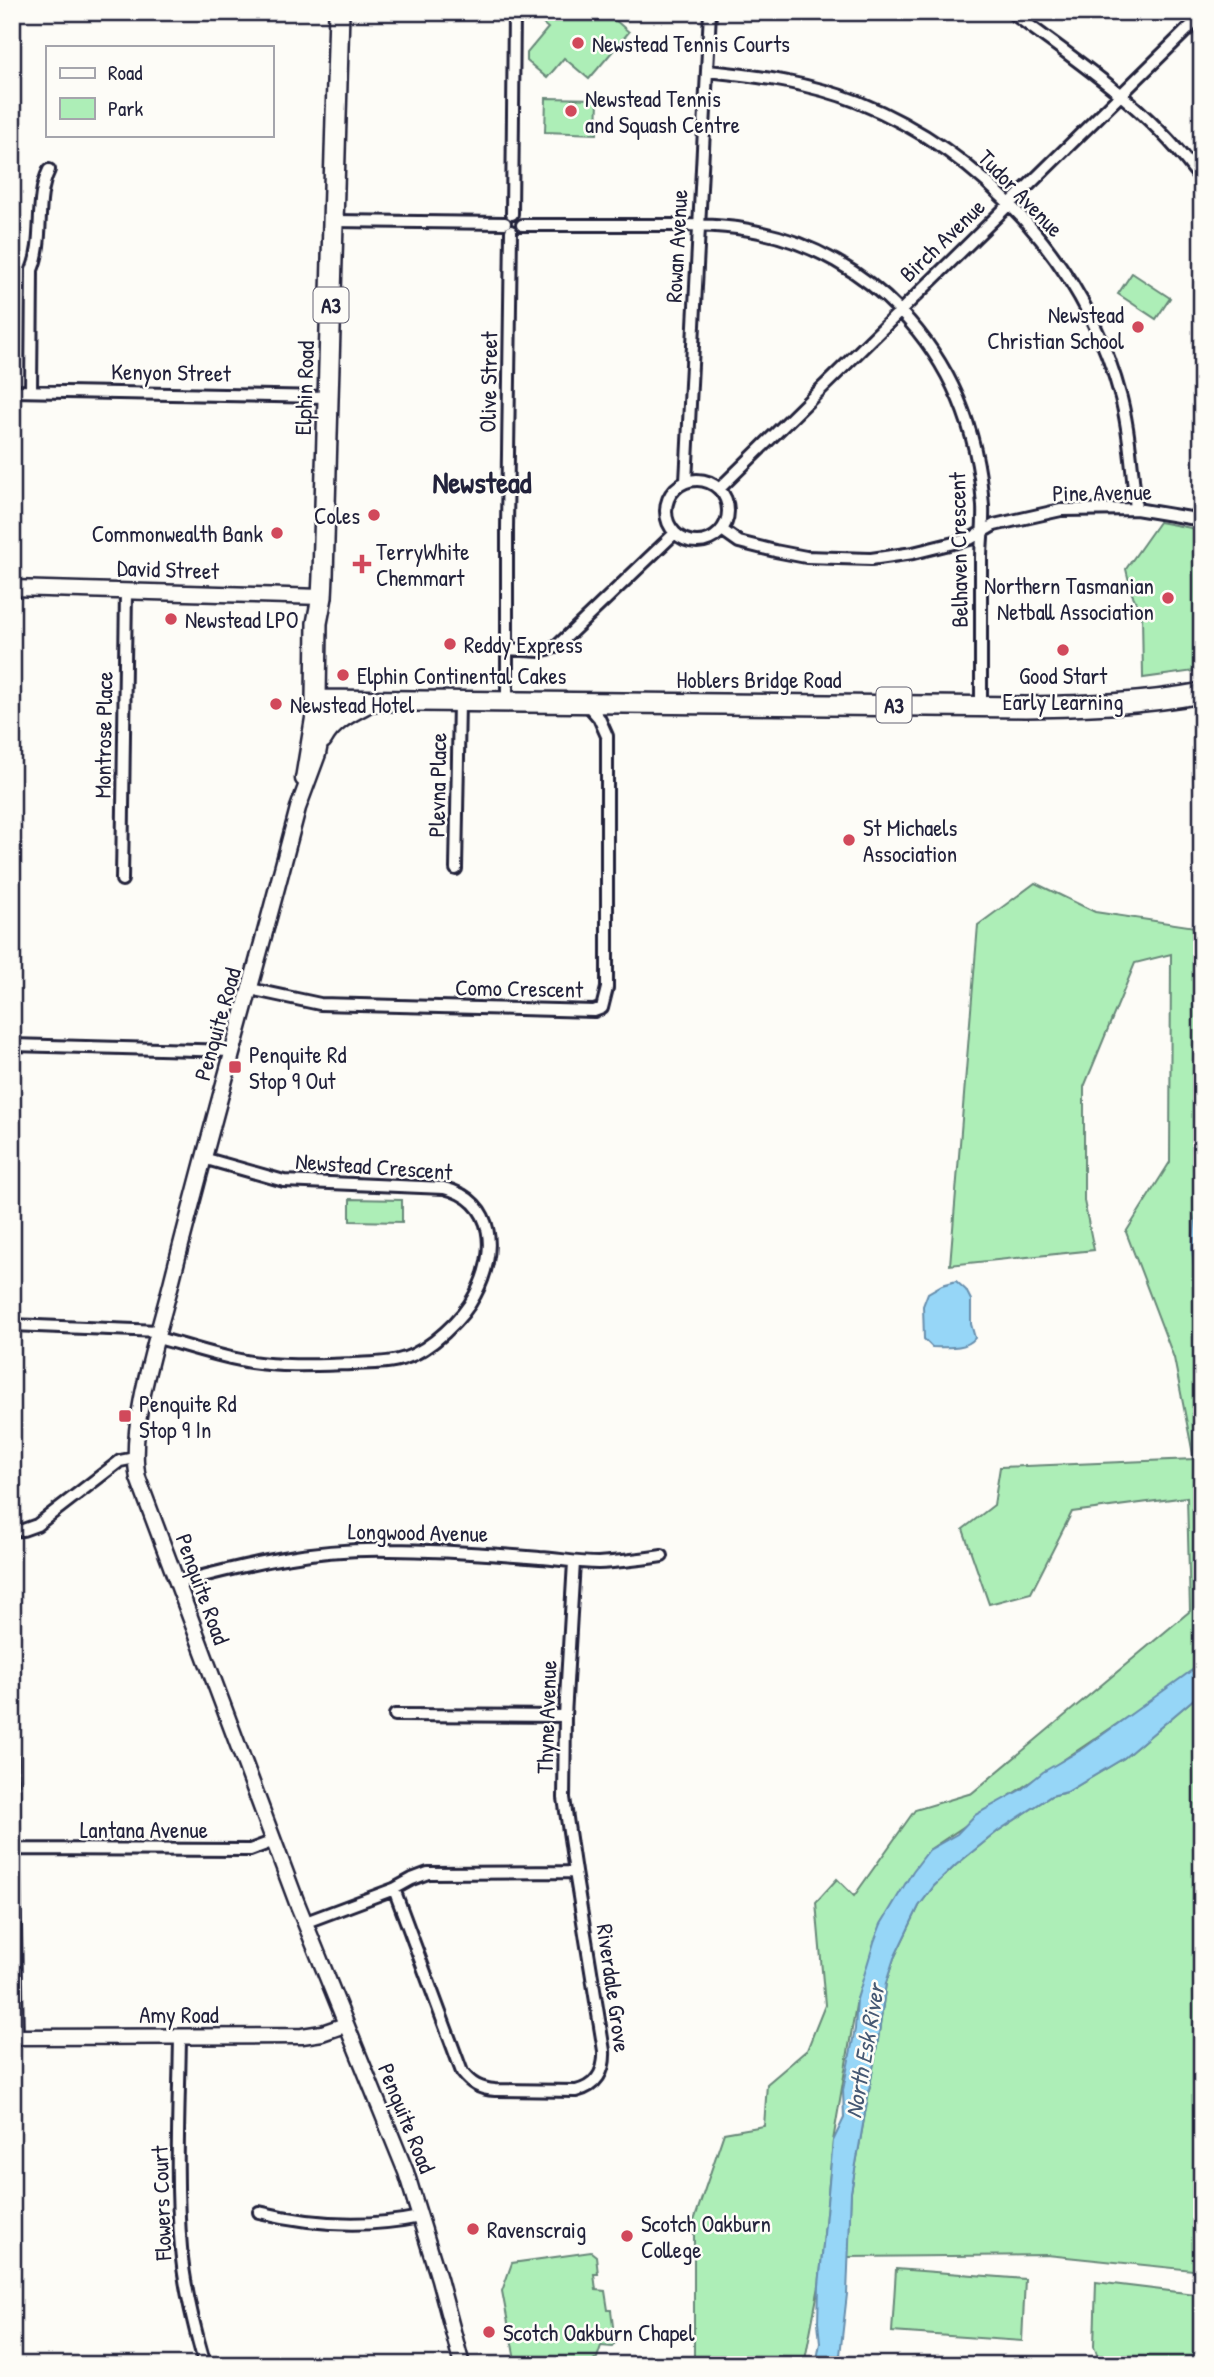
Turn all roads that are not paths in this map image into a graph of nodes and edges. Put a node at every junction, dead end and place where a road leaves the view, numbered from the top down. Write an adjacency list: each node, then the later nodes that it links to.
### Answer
1 (339, 12): 11 (highway, Elphin Road / A3)
2 (514, 12): 12 (street, Olive Street)
3 (710, 12): 6 (street, Rowan Avenue)
4 (1011, 12): 7 (street)
5 (1195, 22): 7 (street, Birch Avenue)
6 (708, 71): 10 (street, Tudor Avenue); 13 (street, Rowan Avenue)
7 (1122, 94): 9 (street); 10 (street, Birch Avenue)
8 (49, 170): 16 (street)
9 (1202, 181)
10 (1010, 204): 14 (street, Birch Avenue); 20 (street, Tudor Avenue)
11 (333, 221): 12 (street); 17 (highway, Elphin Road / A3)
12 (509, 223): 13 (street, Belhaven Crescent); 28 (street, Olive Street)
13 (698, 225): 14 (street, Belhaven Crescent); 18 (street, Rowan Avenue)
14 (899, 310): 19 (street, Birch Avenue); 24 (street, Belhaven Crescent)
15 (12, 391): 16 (street, Kenyon Street)
16 (31, 391): 17 (street, Kenyon Street)
17 (329, 397): 27 (highway, Elphin Road / A3)
18 (686, 482): 19 (street); 23 (street)
19 (719, 489): 22 (street)
20 (1136, 509): 21 (street, Pine Avenue); 24 (street, Pine Avenue)
21 (1202, 520)
22 (722, 530): 23 (street); 24 (street, Pine Avenue)
23 (675, 533): 28 (street)
24 (982, 533): 35 (street, Belhaven Crescent)
25 (12, 588): 26 (street, David Street)
26 (126, 591): 27 (street, David Street); 39 (street, Montrose Place)
27 (322, 597): 30 (highway, Elphin Road / A3)
28 (507, 649): 33 (street, Olive Street)
29 (1202, 693): 35 (highway, Hoblers Bridge Road / A3)
30 (322, 700): 31 (highway, Hoblers Bridge Road / A3); 36 (street, Penquite Road); 37 (street, Penquite Road)
31 (371, 701): 32 (highway, Hoblers Bridge Road / A3); 36 (highway)
32 (459, 702): 33 (highway, Hoblers Bridge Road / A3); 38 (street, Plevna Place)
33 (507, 702): 34 (highway, Hoblers Bridge Road / A3)
34 (586, 703): 35 (highway, Hoblers Bridge Road / A3); 40 (street, Como Crescent)
35 (981, 706)
36 (322, 739): 37 (street, Penquite Road)
37 (298, 808): 40 (street, Penquite Road)
38 (456, 869)
39 (122, 880)
40 (250, 989): 42 (street, Penquite Road)
41 (12, 1045): 42 (street)
42 (233, 1051): 43 (street, Penquite Road)
43 (203, 1158): 45 (street, Penquite Road); 45 (street, Newstead Crescent)
44 (12, 1325): 45 (street, Newstead Crescent)
45 (158, 1334): 46 (street, Penquite Road)
46 (135, 1458): 47 (street); 50 (street, Penquite Road)
47 (12, 1530)
48 (662, 1556): 49 (street, Longwood Avenue)
49 (574, 1562): 50 (street, Longwood Avenue); 52 (street, Thyne Avenue)
50 (176, 1583): 54 (street, Penquite Road)
51 (395, 1715): 52 (street)
52 (565, 1716): 56 (street, Thyne Avenue)
53 (12, 1756): 55 (street)
54 (274, 1841): 55 (street, Lantana Avenue); 58 (street, Penquite Road)
55 (13, 1849): 60 (street)
56 (576, 1872): 57 (street); 57 (street, Riverdale Grove)
57 (394, 1889): 58 (street)
58 (306, 1922): 59 (street, Penquite Road)
59 (345, 2025): 61 (street, Amy Road); 63 (street, Penquite Road)
60 (14, 2037): 61 (street, Amy Road)
61 (180, 2037): 64 (street, Flowers Court)
62 (260, 2211): 63 (street)
63 (419, 2217): 65 (street, Penquite Road)
64 (205, 2365)
65 (462, 2365)

